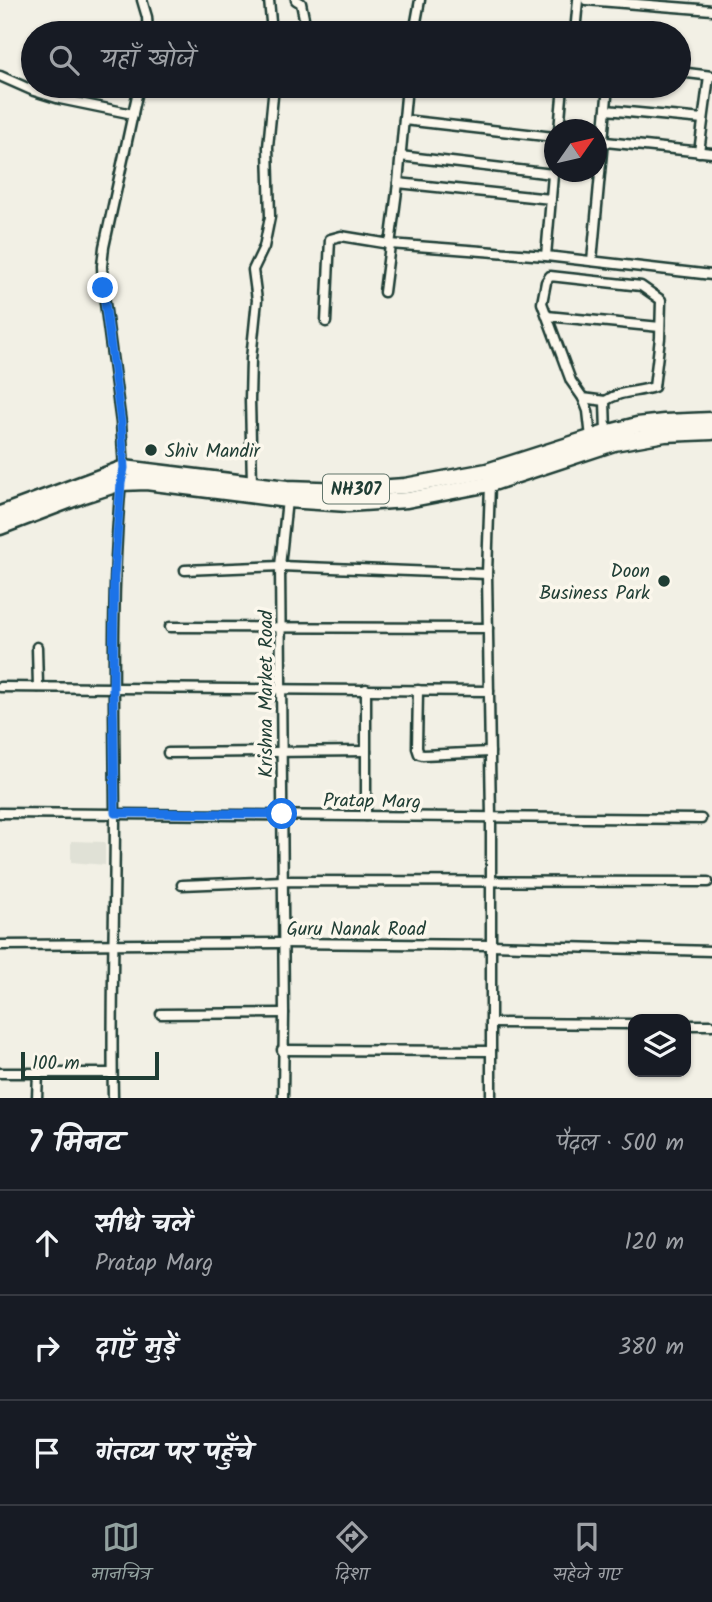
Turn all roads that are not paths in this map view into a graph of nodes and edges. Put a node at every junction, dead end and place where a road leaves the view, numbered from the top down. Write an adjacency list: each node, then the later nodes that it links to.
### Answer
1 (142, 0): 8 (street)
2 (269, 0): 9 (street)
3 (296, 0): 10 (street)
4 (420, 0): 11 (street)
5 (578, 0): 12 (street)
6 (586, 0): 7 (street)
7 (712, 10)
8 (147, 21)
9 (271, 21)
10 (305, 21)
11 (416, 21)
12 (576, 21)
13 (691, 74): 15 (street)
14 (0, 76): 16 (street)
15 (710, 76): 27 (street)
16 (21, 85)
17 (57, 98): 24 (street)
18 (136, 98): 24 (street)
19 (273, 98): 54 (street)
20 (406, 98): 28 (street)
21 (562, 98): 25 (street)
22 (607, 98): 23 (street)
23 (606, 110): 26 (street); 27 (street)
24 (133, 114): 53 (street)
25 (560, 119)
26 (604, 119)
27 (703, 119): 31 (street)
28 (404, 120): 29 (street); 33 (street)
29 (544, 136)
30 (607, 143): 31 (street)
31 (699, 152): 32 (street)
32 (712, 153)
33 (400, 156): 34 (street); 37 (street)
34 (544, 173)
35 (552, 182): 38 (street)
36 (597, 182): 41 (street)
37 (398, 183): 38 (street); 39 (street)
38 (551, 199): 40 (street)
39 (390, 243): 40 (street); 43 (street); 45 (street)
40 (546, 256): 41 (street)
41 (592, 261): 42 (street)
42 (712, 275)
43 (384, 292)
44 (547, 316): 46 (street); 46 (street); 47 (street)
45 (326, 323)
46 (660, 327): 48 (street)
47 (583, 398): 48 (street); 52 (street)
48 (605, 401): 51 (street)
49 (712, 421): 51 (highway, NH307)
50 (712, 432): 55 (highway, NH307)
51 (606, 433): 52 (highway, NH307)
52 (591, 438): 54 (highway, NH307)
53 (123, 475): 54 (highway, NH307); 56 (highway, NH307); 57 (highway, NH307); 58 (highway, NH307); 68 (street)
54 (252, 484)
55 (490, 484): 56 (highway, NH307); 61 (street)
56 (287, 500): 59 (street, Krishna Market Road)
57 (0, 514)
58 (0, 527)
59 (280, 565): 60 (street); 61 (street); 63 (street, Krishna Market Road)
60 (185, 570)
61 (487, 573): 64 (street)
62 (170, 627): 63 (street)
63 (281, 628): 64 (street); 69 (street, Krishna Market Road)
64 (488, 628): 72 (street)
65 (37, 647): 67 (street)
66 (0, 687): 67 (street)
67 (38, 687): 68 (street)
68 (113, 688): 69 (street); 78 (street)
69 (281, 688): 70 (street); 76 (street, Krishna Market Road)
70 (366, 690): 71 (street); 73 (street)
71 (418, 690): 72 (street); 74 (street)
72 (489, 691): 74 (street)
73 (366, 751): 76 (street); 80 (street)
74 (490, 752): 81 (street)
75 (168, 753): 76 (street)
76 (282, 753): 79 (street, Krishna Market Road)
77 (0, 813): 78 (street, Pratap Marg)
78 (115, 813): 79 (street, Pratap Marg); 89 (street)
79 (282, 814): 80 (street, Pratap Marg); 83 (street, Krishna Market Road)
80 (366, 816): 81 (street, Pratap Marg)
81 (491, 818): 82 (street, Pratap Marg); 84 (street)
82 (702, 819)
83 (283, 881): 84 (street); 86 (street); 87 (street, Krishna Market Road)
84 (491, 881): 85 (street); 90 (street)
85 (708, 882)
86 (182, 885)
87 (282, 943): 89 (street, Guru Nanak Road); 90 (street, Guru Nanak Road); 92 (street, Krishna Market Road)
88 (0, 945): 89 (street, Guru Nanak Road)
89 (113, 945): 102 (street)
90 (491, 945): 91 (street, Guru Nanak Road); 94 (street)
91 (712, 951)
92 (284, 1013): 93 (street); 98 (street, Krishna Market Road)
93 (161, 1014)
94 (491, 1023): 95 (street); 99 (street)
95 (628, 1024)
96 (691, 1025): 97 (street)
97 (712, 1025)
98 (282, 1050): 99 (street); 105 (street, Krishna Market Road)
99 (491, 1051): 106 (street)
100 (0, 1073): 101 (street)
101 (38, 1073): 102 (street); 103 (street)
102 (112, 1073): 104 (street)
103 (37, 1098)
104 (113, 1098)
105 (283, 1098)
106 (491, 1098)

